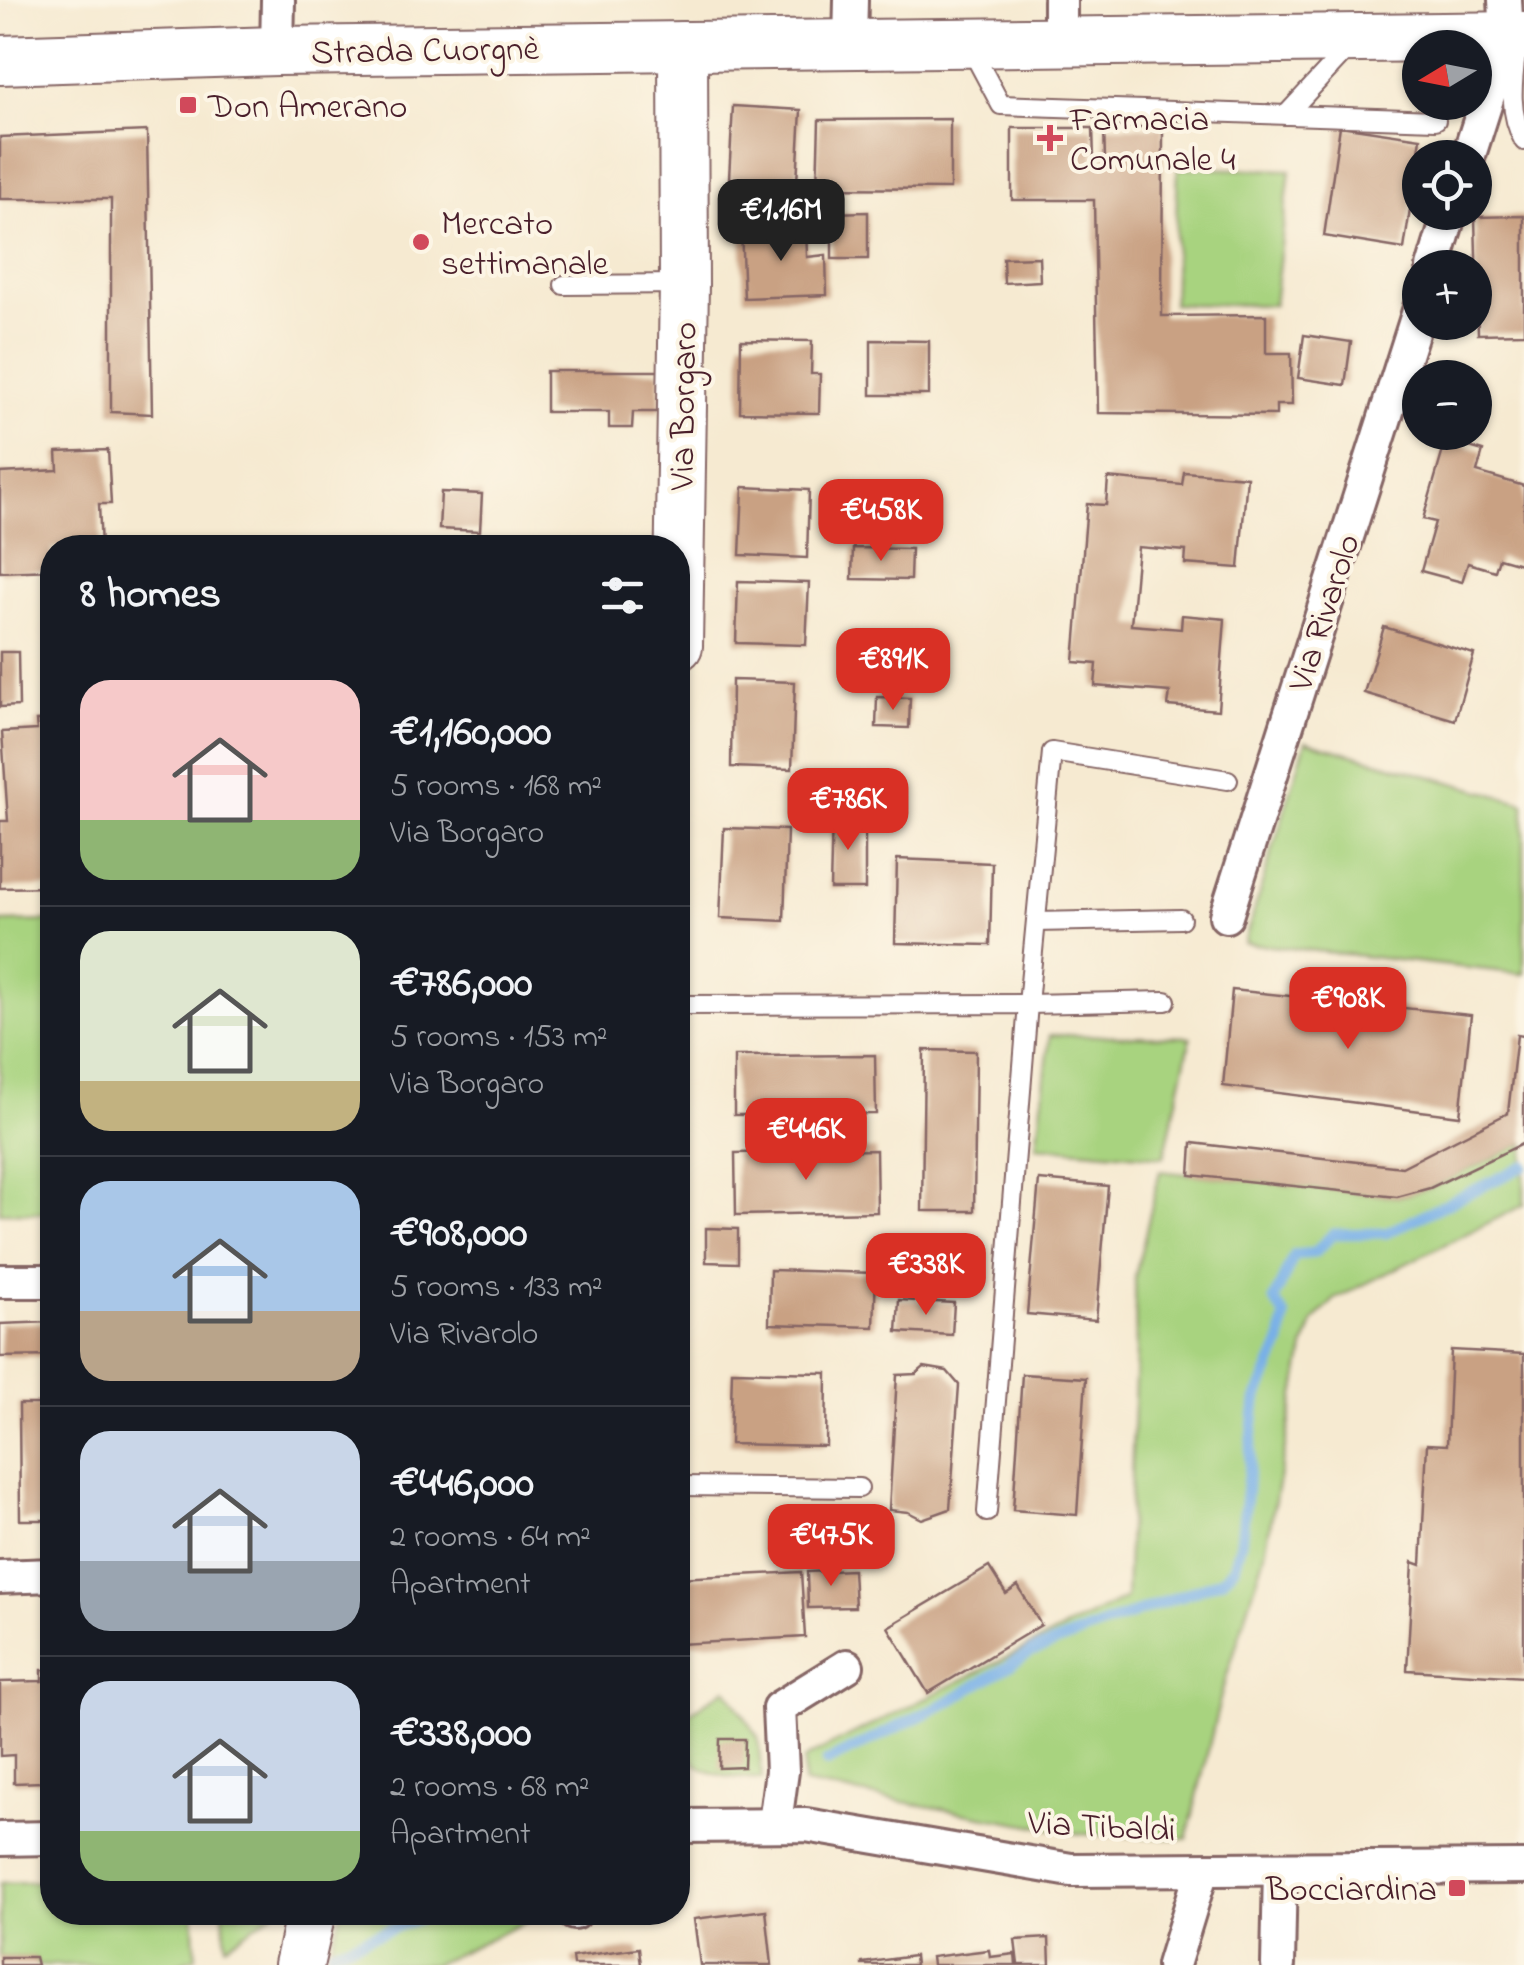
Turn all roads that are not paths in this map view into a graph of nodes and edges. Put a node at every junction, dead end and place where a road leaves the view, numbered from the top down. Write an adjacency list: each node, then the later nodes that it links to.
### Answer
1 (278, 0): 8 (street)
2 (1060, 20): 5 (main road, Strada Cuorgnè); 6 (main road, Strada Cuorgnè)
3 (851, 22): 6 (main road, Strada Cuorgnè); 7 (main road, Strada Cuorgnè)
4 (1514, 27): 5 (main road, Strada Cuorgnè); 12 (street); 13 (lane)
5 (1357, 38): 10 (lane)
6 (968, 42): 10 (lane)
7 (683, 46): 8 (main road, Strada Cuorgnè); 14 (main road, Via Borgaro)
8 (278, 51): 9 (main road, Strada Cuorgnè)
9 (0, 60)
10 (1286, 115): 11 (lane)
11 (1402, 119)
12 (1474, 140)
13 (1524, 140)
14 (684, 284): 15 (lane); 17 (main road, Via Borgaro)
15 (564, 285)
16 (1410, 340): 19 (street, Via Rivarolo)
17 (680, 535)
18 (1228, 780): 21 (lane)
19 (1226, 916)
20 (1181, 919): 21 (lane)
21 (1036, 922): 23 (lane)
22 (1166, 1002): 23 (lane)
23 (1028, 1004): 24 (lane); 29 (lane)
24 (690, 1005)
25 (0, 1280): 26 (street)
26 (40, 1281)
27 (690, 1486): 28 (lane)
28 (859, 1488)
29 (987, 1512)
30 (40, 1575): 31 (street)
31 (0, 1577)
32 (847, 1666): 33 (street)
33 (775, 1823): 34 (street, Via Tibaldi); 39 (street, Via Tibaldi)
34 (690, 1826)
35 (40, 1838): 36 (street)
36 (0, 1839)
37 (1524, 1867): 38 (street, Via Tibaldi)
38 (1280, 1869): 39 (street, Via Tibaldi); 43 (street)
39 (1202, 1870): 42 (street)
40 (308, 1925): 41 (main road)
41 (299, 1965)
42 (1172, 1965)
43 (1278, 1965)

